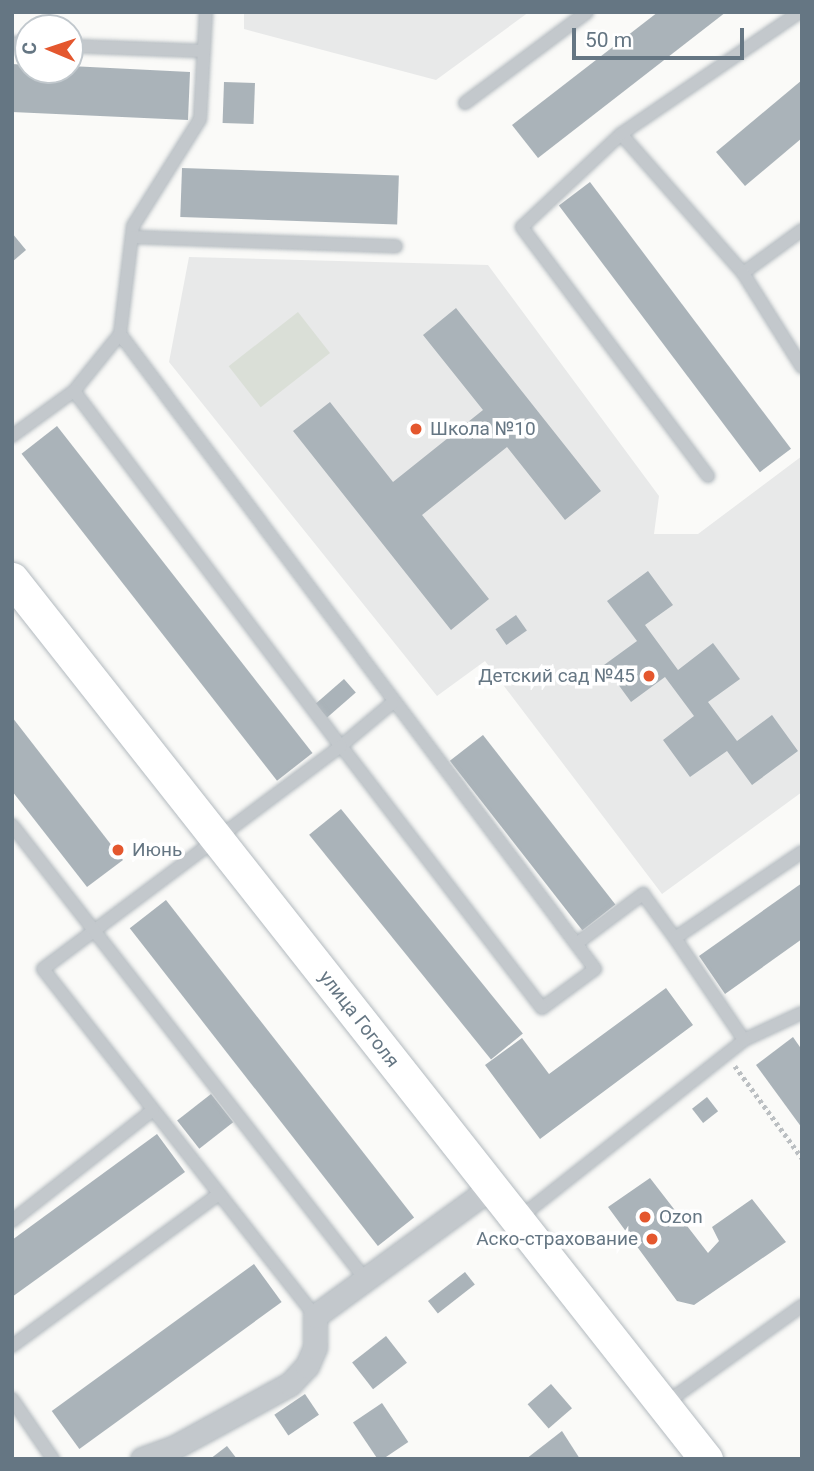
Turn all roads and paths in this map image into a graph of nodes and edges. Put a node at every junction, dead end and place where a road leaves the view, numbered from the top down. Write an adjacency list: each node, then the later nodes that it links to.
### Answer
1 (206, 12): 5 (lane)
2 (587, 12): 6 (lane)
3 (800, 12): 7 (lane)
4 (84, 47): 5 (lane)
5 (204, 51): 9 (lane)
6 (465, 103)
7 (621, 134): 11 (lane); 16 (lane)
8 (802, 230): 11 (lane)
9 (132, 237): 10 (lane); 12 (lane)
10 (396, 246)
11 (743, 272): 13 (lane)
12 (120, 334): 14 (lane); 18 (lane)
13 (802, 367)
14 (74, 391): 15 (lane); 19 (lane)
15 (12, 436)
16 (708, 476)
17 (12, 579): 21 (main road, улица Гоголя)
18 (392, 702): 19 (lane); 25 (lane)
19 (341, 746): 21 (lane); 25 (lane)
20 (12, 825): 23 (lane)
21 (221, 840): 23 (lane); 31 (main road, улица Гоголя)
22 (802, 852): 24 (lane)
23 (94, 930): 29 (lane); 35 (lane)
24 (675, 938): 25 (lane); 27 (lane)
25 (576, 944)
26 (802, 1013): 27 (lane)
27 (744, 1040): 28 (lane)
28 (727, 1054): 30 (path); 34 (lane)
29 (153, 1110): 32 (lane); 33 (lane)
30 (802, 1158)
31 (489, 1189): 34 (main road, улица Гоголя); 35 (street)
32 (219, 1194): 37 (lane); 38 (lane)
33 (12, 1221)
34 (515, 1221): 40 (main road, улица Гоголя)
35 (366, 1279): 37 (street)
36 (802, 1306): 40 (lane)
37 (314, 1316): 42 (street)
38 (12, 1346)
39 (12, 1399): 41 (lane)
40 (663, 1405): 43 (main road, улица Гоголя)
41 (53, 1459)
42 (142, 1459)
43 (706, 1459)

